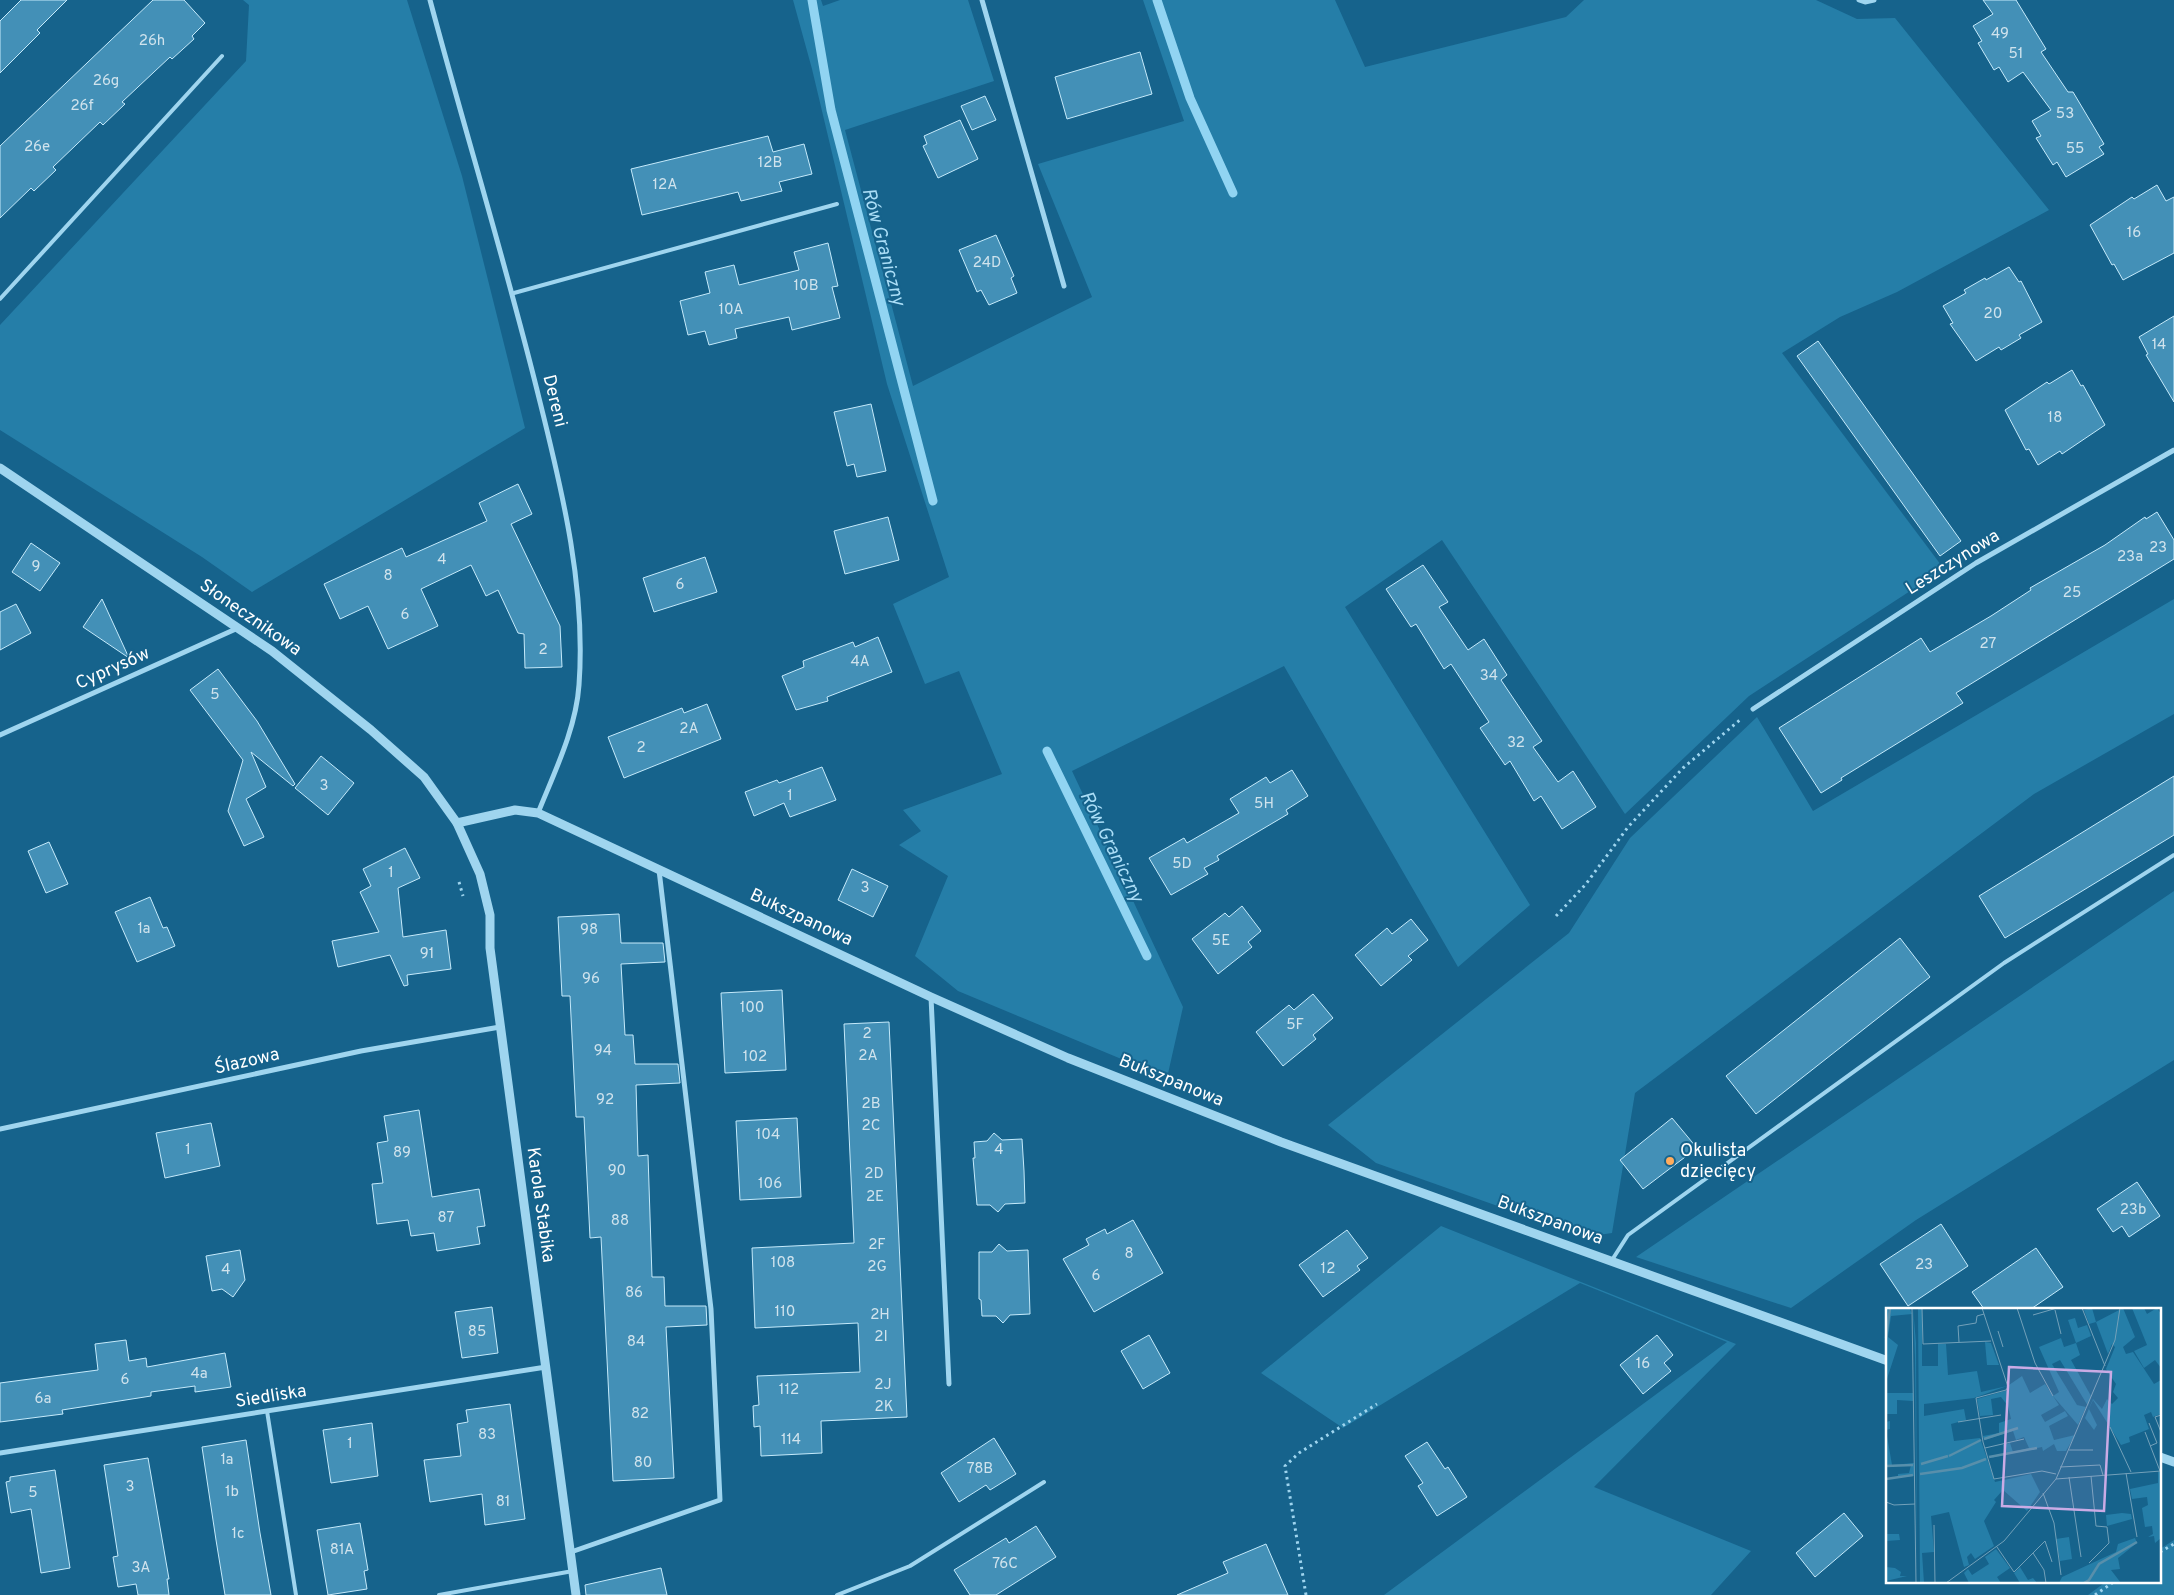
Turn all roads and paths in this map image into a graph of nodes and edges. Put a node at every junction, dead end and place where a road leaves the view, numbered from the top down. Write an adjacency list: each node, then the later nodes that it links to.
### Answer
1 (430, 0): 8 (street, Dereni)
2 (982, 0): 7 (street)
3 (1859, 0): 4 (street)
4 (1874, 0)
5 (222, 56): 9 (lane)
6 (837, 204): 8 (lane)
7 (1064, 286)
8 (514, 293): 15 (street, Dereni)
9 (0, 299)
10 (2174, 450): 13 (street, Leszczynowa)
11 (0, 468): 12 (street, Słonecznikowa)
12 (238, 628): 14 (street, Cyprysów); 16 (street, Słonecznikowa)
13 (1753, 709): 19 (path)
14 (0, 734)
15 (538, 813): 16 (street, Bukszpanowa); 18 (street, Bukszpanowa)
16 (457, 823): 21 (street, Karola Stabika)
17 (2174, 856): 23 (lane)
18 (659, 870): 20 (street, Bukszpanowa); 35 (street)
19 (1556, 916)
20 (931, 997): 23 (street, Bukszpanowa); 26 (street)
21 (500, 1027): 22 (street, Ślazowa); 25 (street, Karola Stabika)
22 (0, 1129)
23 (1612, 1260): 24 (street, Bukszpanowa)
24 (1886, 1360)
25 (546, 1367): 28 (street, Siedliska); 35 (street, Karola Stabika)
26 (949, 1384)
27 (1377, 1404): 42 (path)
28 (267, 1411): 29 (street, Siedliska); 38 (lane)
29 (0, 1453)
30 (2162, 1458): 31 (street)
31 (2174, 1462)
32 (1044, 1482): 41 (lane)
33 (2174, 1544): 34 (path)
34 (2162, 1551)
35 (571, 1552): 36 (street, Karola Stabika)
36 (573, 1571): 39 (lane); 40 (street, Karola Stabika)
37 (2114, 1582): 43 (path)
38 (296, 1595)
39 (439, 1595)
40 (576, 1595)
41 (837, 1595)
42 (1306, 1595)
43 (2094, 1595)

